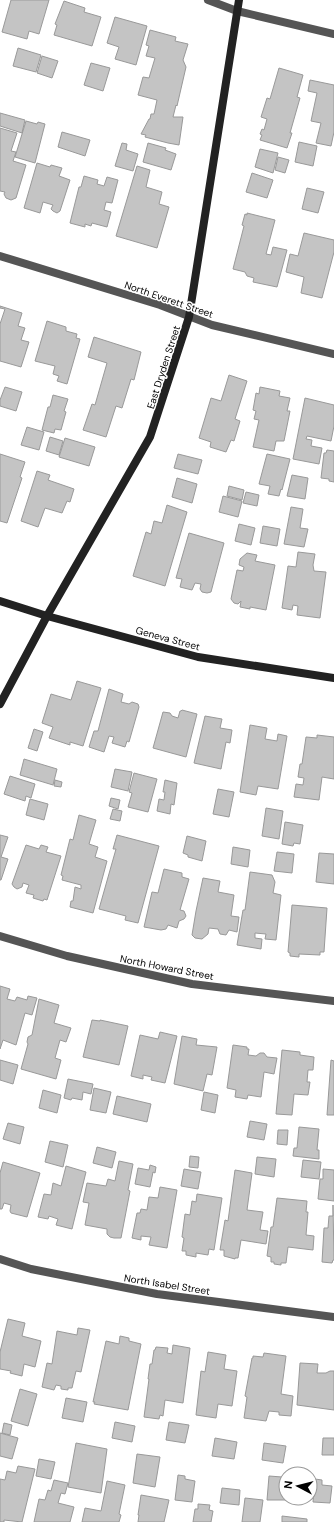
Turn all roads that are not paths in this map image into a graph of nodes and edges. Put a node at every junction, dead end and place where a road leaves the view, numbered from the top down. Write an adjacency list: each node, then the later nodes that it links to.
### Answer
1 (208, 0): 3 (street)
2 (239, 0): 3 (street, East Dryden Street)
3 (237, 11): 4 (street); 6 (street, East Dryden Street)
4 (334, 34)
5 (0, 256): 6 (street, North Everett Street)
6 (189, 317): 7 (street, North Everett Street); 9 (street, East Dryden Street)
7 (334, 354)
8 (0, 601): 9 (street, Geneva Street)
9 (47, 616): 10 (street, Geneva Street); 11 (street, East Dryden Street)
10 (334, 678)
11 (0, 704)
12 (0, 936): 13 (street, North Howard Street)
13 (334, 1001)
14 (0, 1259): 15 (street, North Isabel Street)
15 (334, 1317)

